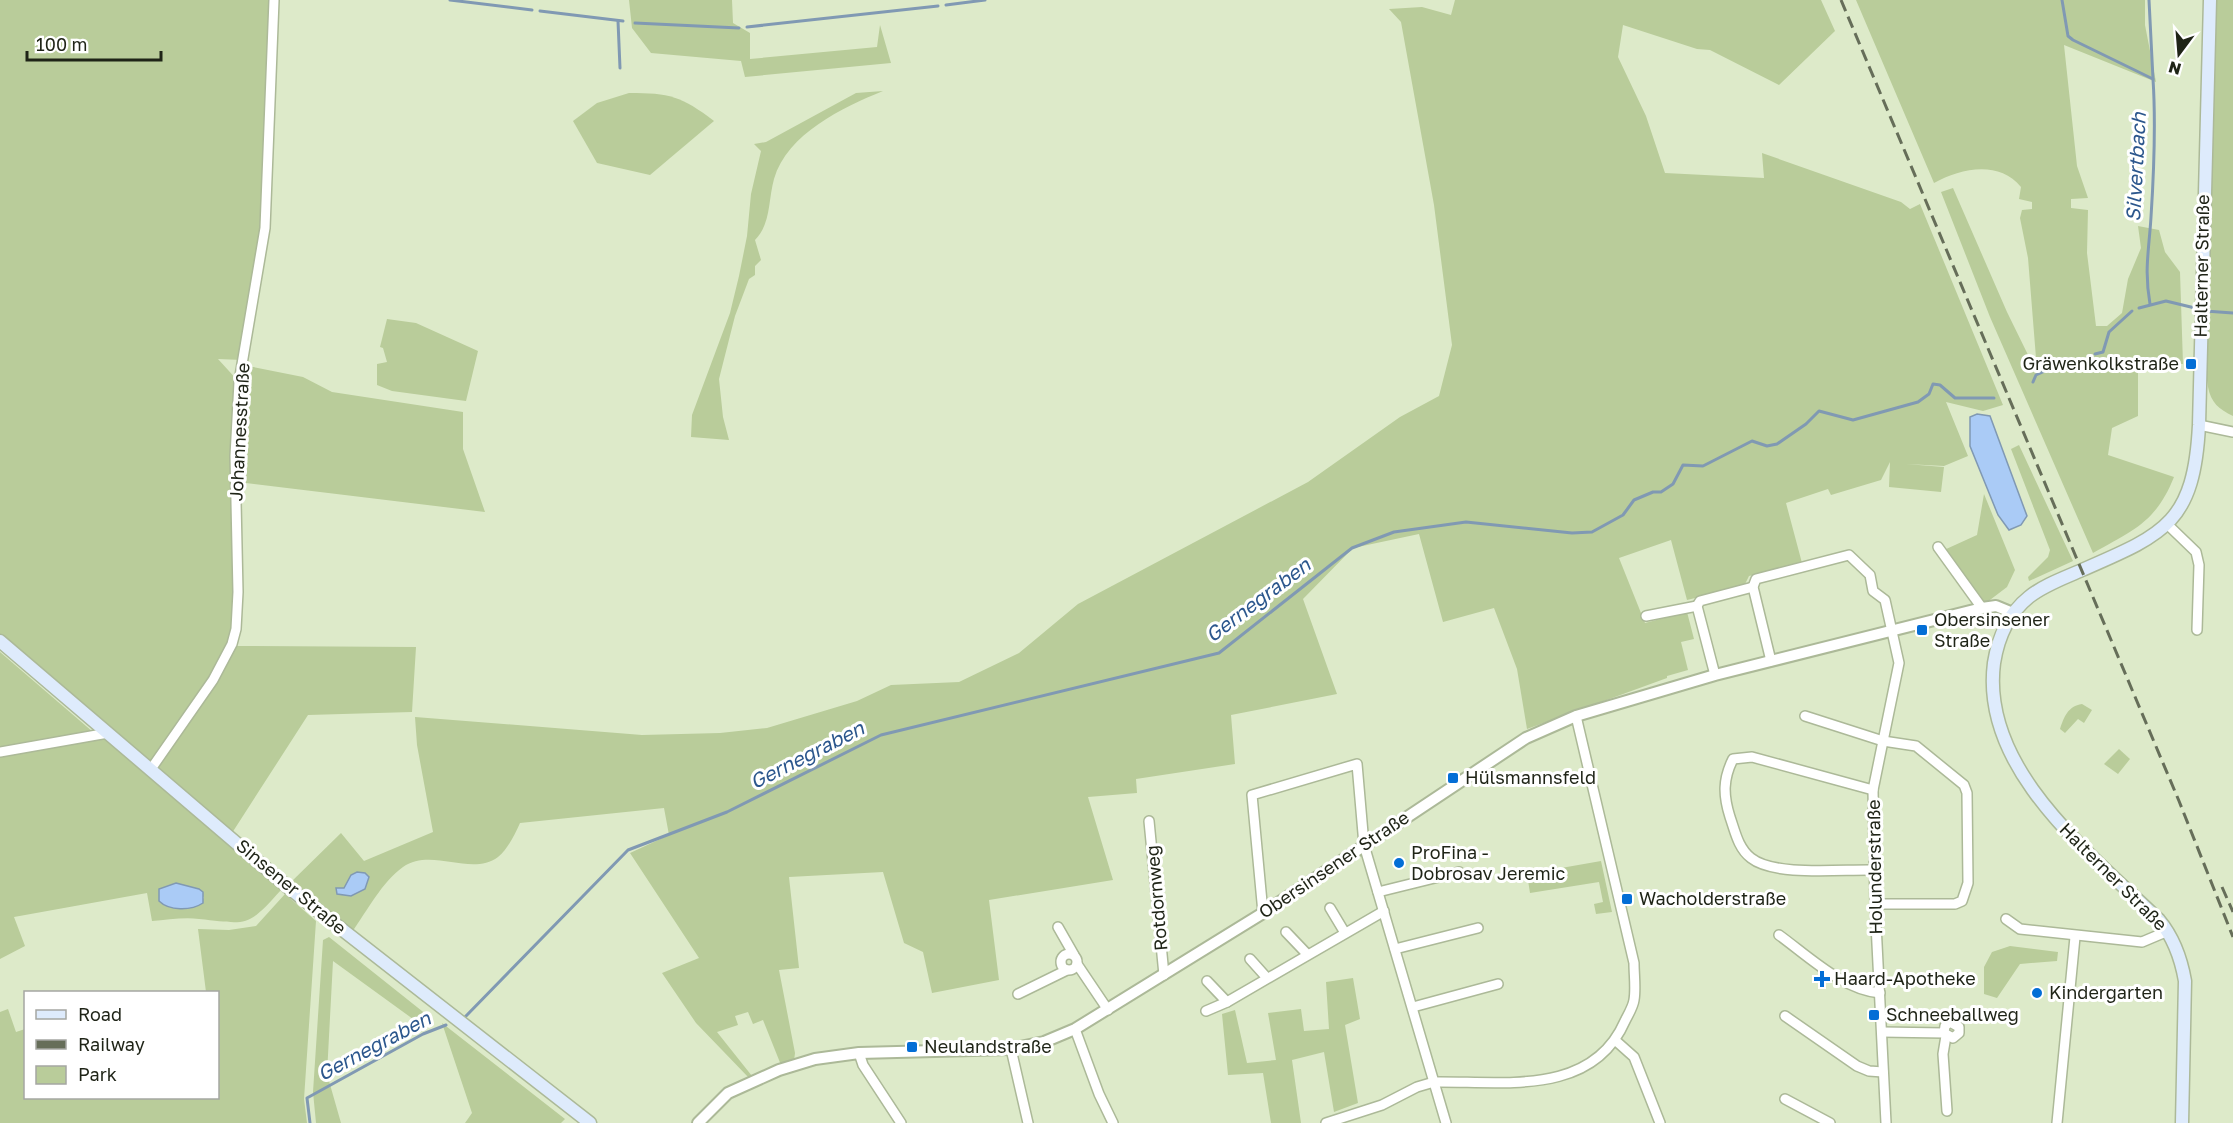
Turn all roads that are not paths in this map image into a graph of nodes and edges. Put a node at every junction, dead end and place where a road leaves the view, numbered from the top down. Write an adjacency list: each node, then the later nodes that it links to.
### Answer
1 (274, 0): 22 (street, Johannesstraße)
2 (2210, 0): 3 (main road, Halterner Straße)
3 (2199, 425): 4 (street); 5 (main road, Halterner Straße)
4 (2233, 432)
5 (2167, 524): 10 (main road, Halterner Straße); 13 (street)
6 (1938, 547): 9 (street)
7 (1753, 587): 8 (street); 12 (street, Holunderstraße); 15 (street)
8 (1697, 606): 11 (street); 16 (street)
9 (1982, 608): 10 (street, Obersinsener Straße); 12 (street, Obersinsener Straße)
10 (2013, 614): 36 (main road, Halterner Straße)
11 (1646, 616)
12 (1893, 630): 15 (street, Obersinsener Straße); 20 (street, Holunderstraße)
13 (2197, 630)
14 (0, 641): 19 (main road, Sinsener Straße)
15 (1771, 661): 16 (street, Obersinsener Straße)
16 (1715, 675): 17 (street, Obersinsener Straße)
17 (1575, 716): 25 (street, Obersinsener Straße); 59 (street)
18 (1805, 716): 20 (street)
19 (108, 733): 21 (street); 22 (main road, Sinsener Straße)
20 (1883, 741): 23 (street, Holunderstraße); 29 (street)
21 (0, 752)
22 (151, 769): 67 (main road, Sinsener Straße)
23 (1873, 790): 26 (street, Holunderstraße); 26 (street)
24 (1149, 821): 46 (street, Rotdornweg)
25 (1364, 845): 28 (street); 32 (street, Obersinsener Straße); 32 (street)
26 (1874, 870): 29 (street, Holunderstraße)
27 (1459, 872): 28 (street)
28 (1378, 892): 31 (street)
29 (1875, 904): 50 (street, Holunderstraße)
30 (1330, 908): 38 (street)
31 (1384, 911): 38 (street); 41 (street)
32 (1263, 913): 46 (street, Obersinsener Straße)
33 (2006, 919): 40 (street)
34 (1058, 927): 44 (street)
35 (1478, 928): 41 (street)
36 (2168, 931): 40 (street); 77 (main road, Halterner Straße)
37 (1286, 932): 42 (street)
38 (1345, 933): 42 (street)
39 (1779, 935): 50 (street)
40 (2075, 937): 76 (street)
41 (1395, 950): 53 (street)
42 (1307, 954): 47 (street)
43 (1250, 959): 47 (street)
44 (1076, 960): 45 (street); 45 (street); 54 (street)
45 (1067, 970): 51 (street)
46 (1164, 975): 54 (street, Obersinsener Straße)
47 (1267, 978): 52 (street)
48 (1206, 981): 52 (street)
49 (1498, 984): 53 (street)
50 (1880, 993): 58 (street, Holunderstraße)
51 (1018, 994)
52 (1227, 1002): 55 (street)
53 (1413, 1007): 63 (street)
54 (1108, 1010): 57 (street, Obersinsener Straße)
55 (1206, 1011)
56 (1785, 1016): 62 (street)
57 (1075, 1029): 60 (street, Obersinsener Straße); 70 (street)
58 (1882, 1032): 62 (street, Holunderstraße); 65 (street)
59 (1616, 1041): 63 (street); 73 (street)
60 (1011, 1049): 61 (street, Obersinsener Straße); 69 (street)
61 (859, 1053): 66 (street); 68 (street, Obersinsener Straße)
62 (1883, 1072): 75 (street, Holunderstraße)
63 (1434, 1082): 71 (street); 72 (street)
64 (1785, 1099): 74 (street)
65 (1947, 1111)
66 (897, 1122)
67 (590, 1123)
68 (698, 1123)
69 (1028, 1123)
70 (1113, 1123)
71 (1326, 1123)
72 (1446, 1123)
73 (1660, 1123)
74 (1830, 1123)
75 (1886, 1123)
76 (2057, 1123)
77 (2182, 1123)

